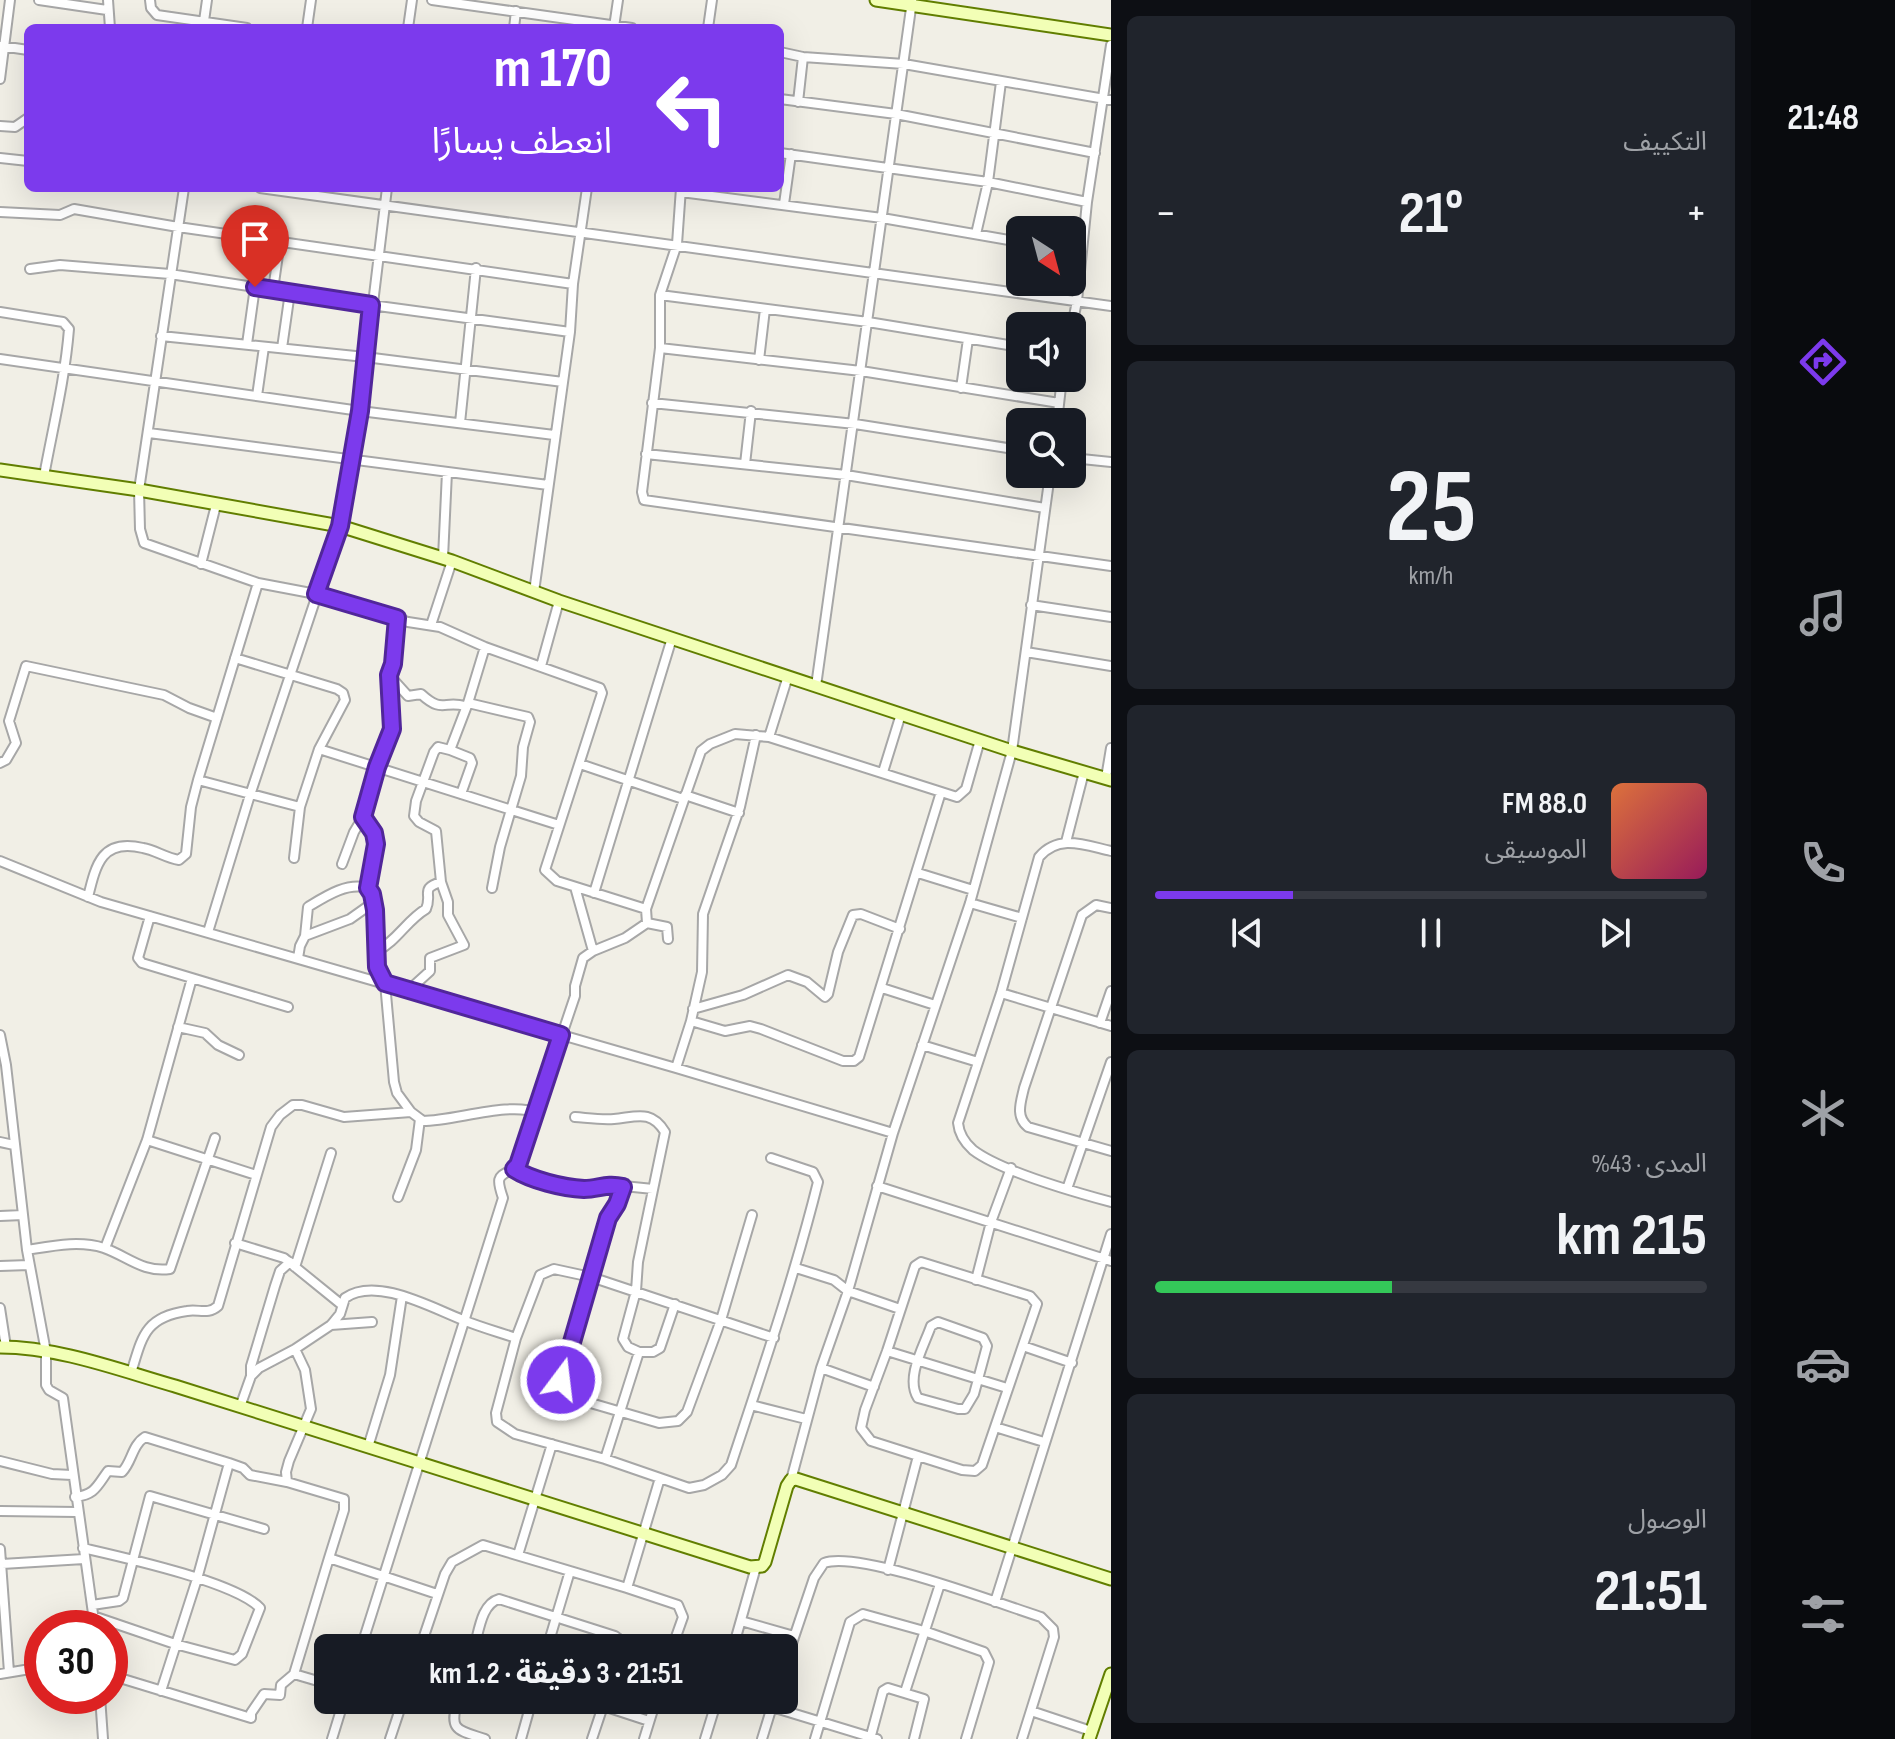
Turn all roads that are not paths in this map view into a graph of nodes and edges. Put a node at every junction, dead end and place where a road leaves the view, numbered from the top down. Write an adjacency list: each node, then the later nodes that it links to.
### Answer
1 (10, 0): 24 (street)
2 (39, 0): 12 (street)
3 (150, 0): 14 (street)
4 (207, 0): 15 (street)
5 (311, 0): 16 (street)
6 (412, 0): 17 (street)
7 (432, 0): 13 (street)
8 (618, 0): 20 (street)
9 (712, 0): 21 (street)
10 (876, 0): 11 (street)
11 (912, 2): 22 (street); 28 (street)
12 (107, 5)
13 (516, 11): 18 (street); 19 (street)
14 (199, 24)
15 (204, 24)
16 (308, 24)
17 (409, 24)
18 (514, 24)
19 (596, 24)
20 (614, 24)
21 (709, 24)
22 (1111, 35)
23 (1111, 45): 31 (street)
24 (2, 46): 25 (street); 29 (street)
25 (24, 49)
26 (784, 53): 27 (street)
27 (803, 57): 28 (street); 33 (street)
28 (904, 64): 30 (street); 34 (street)
29 (0, 79)
30 (1001, 82): 31 (street); 37 (street)
31 (1106, 99): 39 (street)
32 (784, 100): 33 (street)
33 (798, 102): 34 (street)
34 (896, 114): 37 (street); 43 (street)
35 (24, 121): 36 (street)
36 (0, 126)
37 (995, 132): 39 (street); 44 (street)
38 (784, 153): 40 (street)
39 (1095, 153): 51 (street)
40 (791, 154): 43 (street); 52 (street)
41 (0, 158): 42 (street)
42 (24, 161)
43 (889, 167): 44 (street); 56 (street)
44 (988, 182): 51 (street); 59 (street)
45 (183, 192): 57 (street)
46 (288, 192): 53 (street)
47 (386, 192): 53 (street)
48 (586, 192): 58 (street)
49 (681, 192): 62 (street)
50 (696, 192): 52 (street)
51 (1087, 202): 55 (street)
52 (784, 204): 56 (street)
53 (384, 206): 58 (street); 63 (street)
54 (0, 212): 57 (street)
55 (1084, 216)
56 (882, 218): 59 (street); 66 (street)
57 (178, 227): 61 (street); 67 (street)
58 (580, 233): 62 (street); 68 (street)
59 (976, 234): 60 (street)
60 (1006, 239)
61 (280, 241): 63 (street); 70 (street)
62 (677, 244): 66 (street); 72 (street)
63 (378, 255): 64 (street); 75 (street)
64 (476, 268): 68 (street); 80 (street)
65 (30, 269): 67 (street)
66 (876, 272): 74 (street); 81 (street)
67 (170, 274): 69 (street); 83 (street)
68 (573, 284): 82 (street)
69 (255, 287): 70 (street); 85 (street)
70 (273, 290): 71 (street)
71 (290, 292): 75 (street); 88 (street)
72 (660, 295): 77 (street); 89 (street)
73 (1077, 296): 74 (street)
74 (1077, 301): 76 (street); 79 (street)
75 (371, 305): 80 (street); 90 (street)
76 (1111, 306)
77 (765, 309): 81 (street); 92 (street)
78 (0, 312): 93 (street)
79 (1075, 312)
80 (470, 318): 82 (street); 94 (street)
81 (868, 322): 84 (street); 95 (street)
82 (570, 332): 97 (street)
83 (161, 336): 85 (street); 96 (street)
84 (968, 339): 86 (street); 98 (street)
85 (247, 344): 87 (street)
86 (1006, 345)
87 (264, 347): 88 (street); 100 (street)
88 (282, 348): 90 (street)
89 (660, 348): 92 (street); 101 (street)
90 (365, 357): 94 (street); 104 (street)
91 (0, 359): 93 (street)
92 (759, 360): 95 (street)
93 (66, 369): 96 (street); 119 (street)
94 (467, 370): 97 (street); 106 (street)
95 (861, 371): 98 (street); 107 (street)
96 (154, 381): 100 (street); 108 (street)
97 (563, 382): 109 (street)
98 (961, 388): 102 (street)
99 (1060, 392): 102 (street)
100 (257, 396): 104 (street)
101 (652, 403): 105 (street); 111 (street)
102 (1059, 403): 103 (street)
103 (1058, 408)
104 (360, 411): 106 (street); 112 (street)
105 (751, 411): 107 (street); 115 (street)
106 (460, 423): 109 (street)
107 (855, 424): 110 (street); 118 (street)
108 (149, 433): 112 (street); 122 (street)
109 (554, 435): 120 (street)
110 (1006, 448)
111 (646, 454): 115 (street); 126 (street)
112 (352, 459): 117 (street); 125 (street)
113 (1086, 459): 114 (street)
114 (1111, 462)
115 (745, 464): 118 (street)
116 (0, 470): 119 (street)
117 (447, 472): 120 (street); 128 (street)
118 (846, 475): 124 (street); 126 (street)
119 (44, 476): 122 (street)
120 (548, 485): 132 (street)
121 (1048, 488): 124 (street)
122 (139, 490): 123 (street); 129 (street)
123 (216, 505): 125 (street); 129 (street)
124 (1045, 508): 127 (street)
125 (340, 526): 128 (street); 133 (street)
126 (839, 527): 127 (street); 148 (street)
127 (1038, 557): 130 (street); 135 (street)
128 (448, 559): 132 (street); 138 (street)
129 (201, 564): 131 (street)
130 (1111, 566)
131 (258, 583): 133 (street); 142 (street)
132 (534, 592): 134 (street)
133 (316, 594): 137 (street); 145 (street)
134 (559, 601): 139 (street); 143 (street)
135 (1031, 605): 136 (street); 141 (street)
136 (1111, 617)
137 (397, 618): 138 (street); 146 (street)
138 (431, 625): 140 (street)
139 (672, 638): 147 (street); 164 (street)
140 (485, 647): 143 (street); 149 (street)
141 (1026, 652): 144 (street); 158 (street)
142 (235, 658): 145 (street); 151 (street)
143 (541, 666): 160 (street)
144 (1111, 666)
145 (291, 674): 156 (street); 170 (street)
146 (389, 675): 149 (street); 161 (street)
147 (788, 676): 148 (street); 153 (street)
148 (816, 686): 150 (street)
149 (467, 704): 157 (street); 173 (street)
150 (901, 714): 154 (street); 162 (street)
151 (217, 718): 159 (street); 166 (street)
152 (756, 735): 153 (street); 171 (street); 174 (street)
153 (769, 737): 162 (street)
154 (980, 740): 158 (street); 168 (street)
155 (1111, 748): 165 (street)
156 (319, 749): 161 (street); 172 (street)
157 (450, 750): 167 (street); 169 (street)
158 (1012, 751): 163 (street); 187 (street)
159 (0, 763)
160 (580, 764): 164 (street); 176 (street)
161 (377, 767): 167 (street); 175 (street)
162 (883, 772): 168 (street)
163 (1084, 772): 165 (street); 177 (street)
164 (628, 779): 171 (street); 188 (street)
165 (1108, 779)
166 (198, 780): 170 (street); 189 (street)
167 (424, 783): 169 (street); 183 (street)
168 (941, 792): 182 (street)
169 (461, 794): 173 (street)
170 (250, 795): 172 (street); 198 (street)
171 (684, 797): 174 (street); 193 (street)
172 (300, 807): 179 (street)
173 (511, 810): 176 (street); 186 (street)
174 (739, 813): 213 (street)
175 (363, 817): 181 (street); 185 (street)
176 (559, 825): 184 (street)
177 (1066, 842): 178 (street); 195 (street)
178 (1111, 851)
179 (294, 858)
180 (0, 861): 189 (street)
181 (342, 864)
182 (918, 873): 187 (street); 197 (street)
183 (441, 882): 201 (street); 207 (street)
184 (575, 887): 188 (street); 202 (street)
185 (368, 888): 190 (street); 199 (street)
186 (492, 888)
187 (973, 890): 191 (street)
188 (594, 893): 193 (street)
189 (88, 897): 194 (street)
190 (374, 902): 199 (street); 201 (street)
191 (970, 903): 195 (street); 210 (street)
192 (1111, 908): 212 (street)
193 (646, 909): 196 (street)
194 (150, 916): 198 (street); 204 (street)
195 (1022, 918): 209 (street)
196 (647, 923): 200 (street); 202 (street)
197 (900, 929): 206 (street); 213 (street)
198 (208, 932): 203 (street)
199 (305, 936): 203 (street)
200 (668, 939)
201 (377, 951): 205 (street)
202 (593, 951): 219 (street)
203 (298, 958): 205 (street)
204 (192, 978): 211 (street); 217 (street)
205 (385, 983): 207 (street); 225 (street)
206 (882, 988): 210 (street); 214 (street)
207 (409, 990): 219 (street)
208 (1111, 991): 215 (street)
209 (1001, 993): 212 (street); 222 (street)
210 (935, 1005): 220 (street)
211 (288, 1007)
212 (1052, 1007): 215 (street); 233 (street)
213 (693, 1009): 214 (street)
214 (691, 1021): 224 (street)
215 (1100, 1023): 216 (street)
216 (1111, 1026)
217 (178, 1027): 221 (street); 231 (street)
218 (0, 1035): 234 (street)
219 (561, 1035): 224 (street); 226 (street)
220 (922, 1045): 222 (street); 229 (street)
221 (239, 1055)
222 (978, 1062): 239 (street)
223 (1111, 1062): 233 (street)
224 (676, 1068): 229 (street)
225 (411, 1112): 228 (street); 241 (street)
226 (537, 1113): 228 (street); 240 (street)
227 (575, 1117): 244 (street)
228 (420, 1119): 246 (street)
229 (893, 1133): 242 (street)
230 (215, 1138): 238 (street)
231 (147, 1140): 238 (street); 254 (street)
232 (0, 1142): 234 (street)
233 (1082, 1144): 235 (street); 245 (street)
234 (14, 1145): 248 (street)
235 (1111, 1151)
236 (331, 1153): 258 (street)
237 (771, 1158): 260 (street)
238 (208, 1160): 241 (street); 254 (street)
239 (1011, 1168): 245 (street); 251 (street)
240 (514, 1169): 243 (street); 271 (street)
241 (256, 1175): 253 (street)
242 (877, 1186): 251 (street); 264 (street)
243 (623, 1187): 244 (street); 261 (street)
244 (653, 1189): 263 (street)
245 (1067, 1189): 247 (street)
246 (398, 1197)
247 (1111, 1202)
248 (23, 1215): 250 (street); 255 (street)
249 (752, 1215): 270 (street)
250 (0, 1216)
251 (991, 1222): 256 (street); 262 (street)
252 (1111, 1234): 256 (street)
253 (235, 1243): 258 (street); 285 (street)
254 (105, 1248): 255 (street)
255 (27, 1250): 257 (street)
256 (1108, 1260): 283 (street)
257 (29, 1265): 259 (street); 280 (street)
258 (292, 1265): 267 (street); 286 (street)
259 (0, 1266)
260 (796, 1268): 264 (street); 275 (street)
261 (591, 1277): 263 (street); 274 (street); 292 (street)
262 (976, 1280): 269 (street); 276 (street)
263 (636, 1291): 266 (street); 281 (street)
264 (848, 1291): 269 (street); 284 (street)
265 (402, 1296): 267 (street); 271 (street); 298 (street)
266 (675, 1304): 270 (street); 281 (street)
267 (342, 1305): 273 (street)
268 (0, 1308): 277 (street)
269 (900, 1309): 279 (street)
270 (721, 1320): 275 (street); 292 (street)
271 (464, 1321): 274 (street); 303 (street)
272 (372, 1322): 273 (street)
273 (331, 1325): 278 (street)
274 (516, 1338): 297 (street)
275 (774, 1338): 290 (street)
276 (1023, 1346): 283 (street); 289 (street)
277 (3, 1347): 280 (street)
278 (295, 1349): 286 (street); 295 (street)
279 (887, 1351): 282 (street); 288 (street)
280 (46, 1352): 285 (street); 304 (street)
281 (639, 1352): 292 (street)
282 (919, 1361): 287 (street); 287 (street); 287 (street)
283 (1072, 1363): 296 (street)
284 (821, 1368): 288 (street); 293 (street)
285 (131, 1373): 291 (street)
286 (251, 1376): 291 (street)
287 (979, 1380): 289 (street)
288 (874, 1387): 299 (street)
289 (1007, 1388): 294 (street)
290 (751, 1405): 293 (street); 305 (street)
291 (240, 1407): 295 (street)
292 (620, 1411): 300 (street)
293 (806, 1419): 306 (street)
294 (995, 1427): 296 (street); 299 (street)
295 (305, 1428): 298 (street); 307 (street)
296 (1044, 1442): 316 (street)
297 (552, 1444): 300 (street); 309 (street)
298 (368, 1447): 303 (street)
299 (918, 1456): 311 (street)
300 (605, 1459): 305 (street)
301 (0, 1461): 304 (street)
302 (229, 1463): 307 (street); 308 (street); 313 (street)
303 (420, 1463): 309 (street); 327 (street)
304 (72, 1475): 308 (street)
305 (660, 1478): 315 (street)
306 (791, 1480): 311 (street); 324 (street)
307 (287, 1482): 320 (street)
308 (75, 1497): 312 (street)
309 (536, 1498): 315 (street); 319 (street)
310 (0, 1511): 312 (street)
311 (903, 1511): 316 (street); 325 (street)
312 (77, 1512): 317 (street)
313 (216, 1513): 314 (street); 322 (street); 328 (street)
314 (264, 1529)
315 (644, 1535): 324 (street); 331 (street)
316 (1012, 1546): 329 (street); 333 (street)
317 (83, 1548): 321 (street); 322 (street)
318 (0, 1549): 323 (street)
319 (518, 1555): 326 (street); 332 (street)
320 (329, 1558): 327 (street); 352 (street)
321 (84, 1559): 323 (street); 334 (street)
322 (132, 1559): 328 (street); 334 (street)
323 (2, 1564): 340 (street)
324 (756, 1567): 337 (street)
325 (888, 1570): 330 (street); 349 (street)
326 (570, 1571): 331 (street); 336 (street)
327 (384, 1576): 332 (street); 341 (street)
328 (197, 1579): 350 (street); 350 (street)
329 (1111, 1579)
330 (940, 1584): 333 (street); 339 (street)
331 (627, 1588): 346 (street)
332 (437, 1594): 342 (street)
333 (995, 1602): 358 (street)
334 (92, 1605): 335 (street)
335 (92, 1610)
336 (556, 1617): 343 (street); 344 (street); 345 (street)
337 (741, 1621): 347 (street); 348 (street)
338 (128, 1628): 350 (street)
339 (924, 1631): 357 (street); 371 (street); 385 (street)
340 (3, 1634): 351 (street)
341 (365, 1634)
342 (424, 1634)
343 (478, 1634)
344 (551, 1634)
345 (609, 1634)
346 (677, 1634)
347 (737, 1634)
348 (787, 1634)
349 (795, 1634)
350 (175, 1644): 356 (street)
351 (5, 1673)
352 (294, 1674): 354 (street); 356 (street)
353 (1111, 1676): 372 (street)
354 (314, 1680)
355 (128, 1681): 356 (street)
356 (161, 1691)
357 (905, 1692): 373 (street); 384 (street)
358 (1031, 1711): 372 (street); 386 (street)
359 (798, 1713): 371 (street)
360 (101, 1714): 374 (street)
361 (340, 1714): 375 (street)
362 (399, 1714): 376 (street)
363 (454, 1714): 377 (street)
364 (528, 1714): 378 (street)
365 (600, 1714): 379 (street)
366 (632, 1714): 370 (street)
367 (651, 1714): 370 (street)
368 (713, 1714): 381 (street)
369 (770, 1714): 382 (street)
370 (649, 1721): 380 (street)
371 (820, 1721): 373 (street); 383 (street)
372 (1090, 1735)
373 (873, 1738)
374 (103, 1739)
375 (332, 1739)
376 (390, 1739)
377 (485, 1739)
378 (521, 1739)
379 (592, 1739)
380 (644, 1739)
381 (705, 1739)
382 (762, 1739)
383 (815, 1739)
384 (914, 1739)
385 (966, 1739)
386 (1022, 1739)

